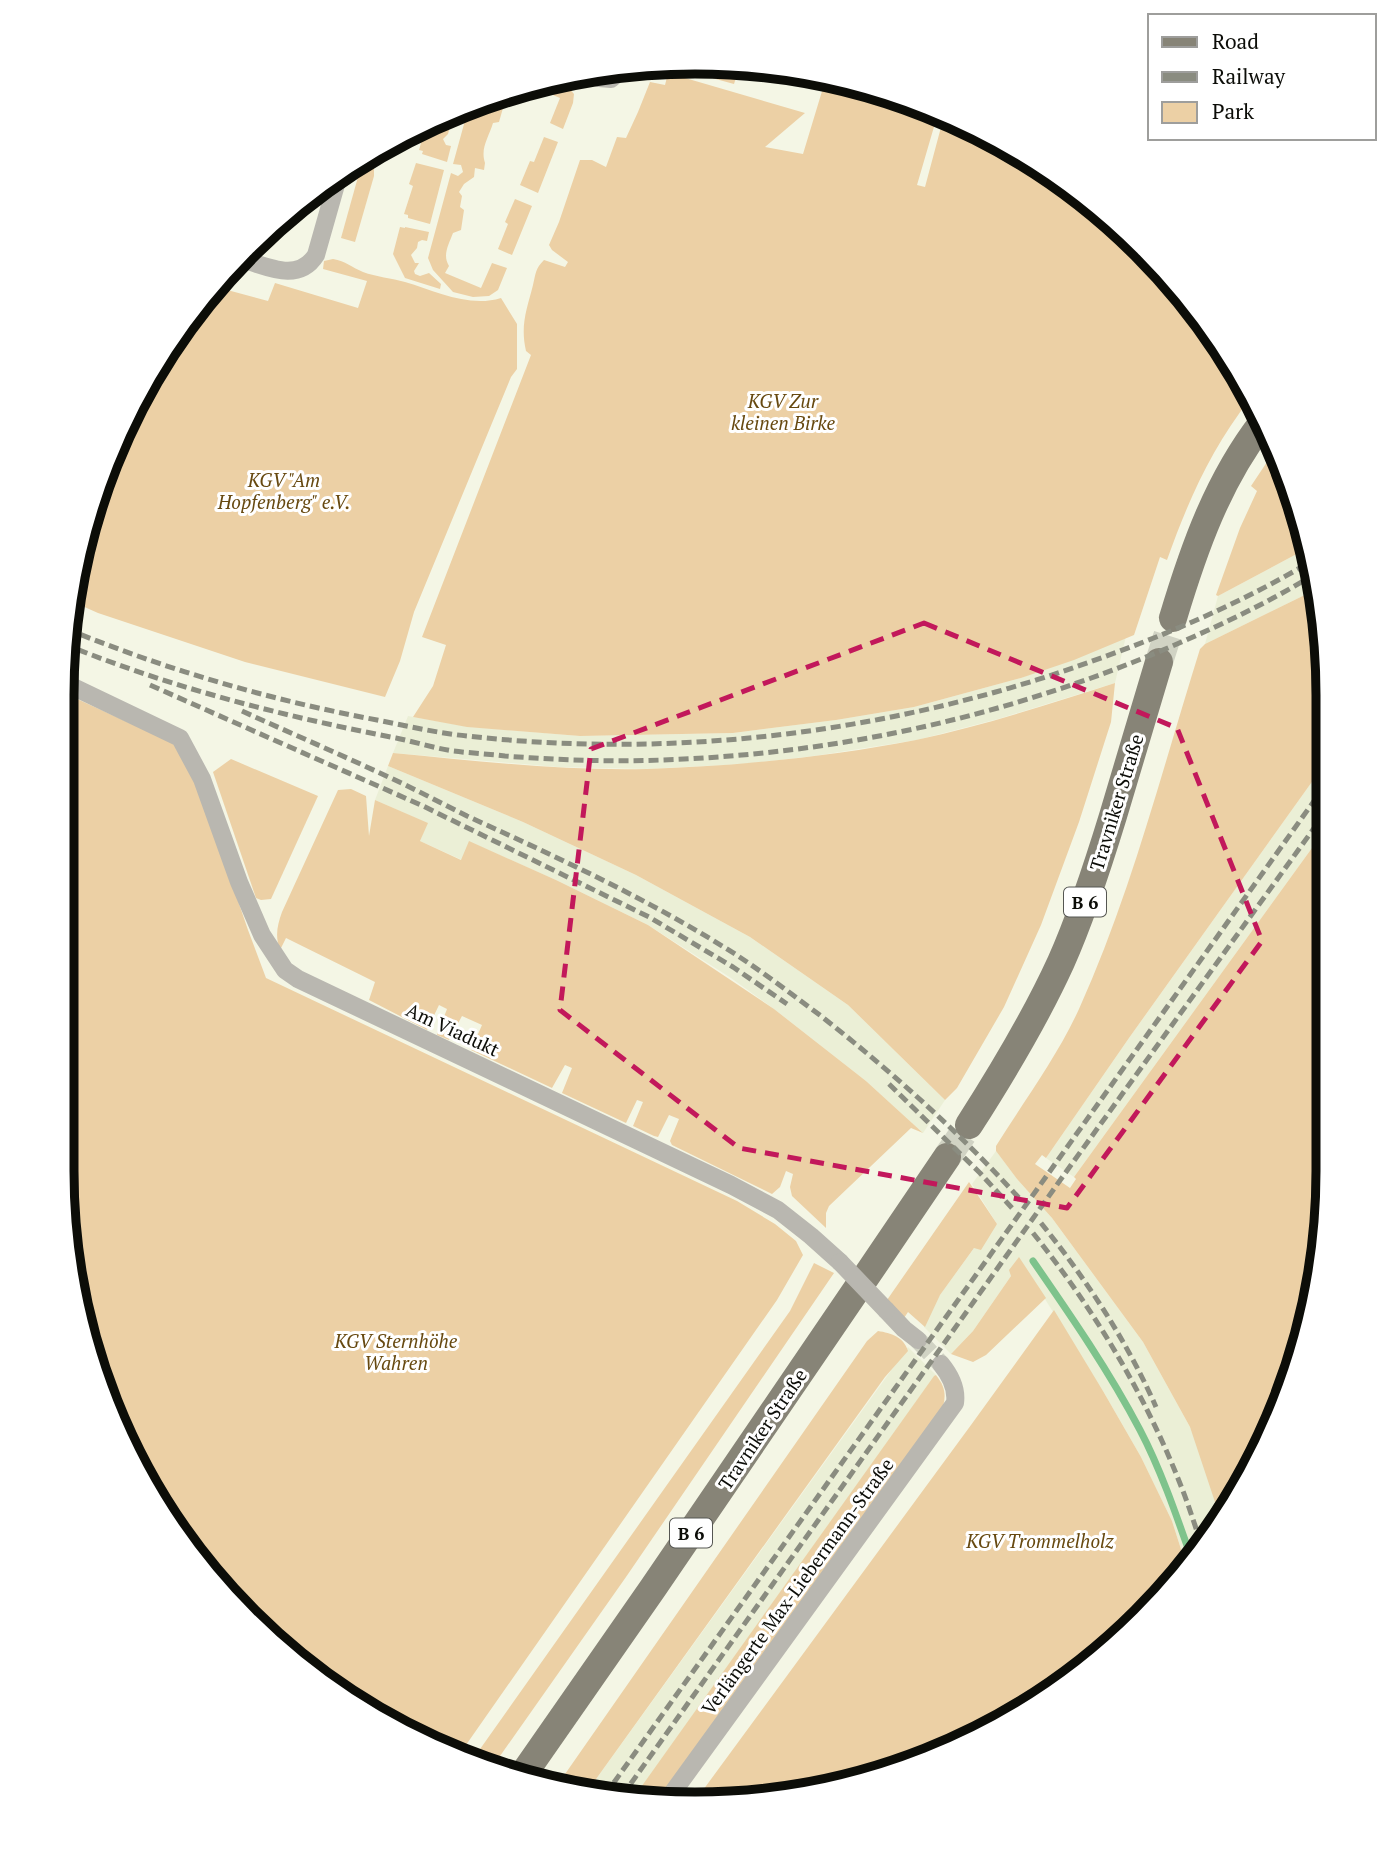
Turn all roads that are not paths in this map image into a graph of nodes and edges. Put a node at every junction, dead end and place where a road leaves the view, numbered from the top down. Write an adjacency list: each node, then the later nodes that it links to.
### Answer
1 (335, 189): 2 (street)
2 (251, 262)
3 (1257, 430): 4 (main road)
4 (1173, 618)
5 (1159, 662): 7 (main road, Travniker Straße / B 6)
6 (74, 688): 9 (street, Am Viadukt, bridge)
7 (969, 1125)
8 (947, 1157): 11 (main road, Travniker Straße / B 6)
9 (918, 1340)
10 (941, 1364): 12 (street, Verlängerte Max-Liebermann-Straße)
11 (527, 1769)
12 (673, 1791)

